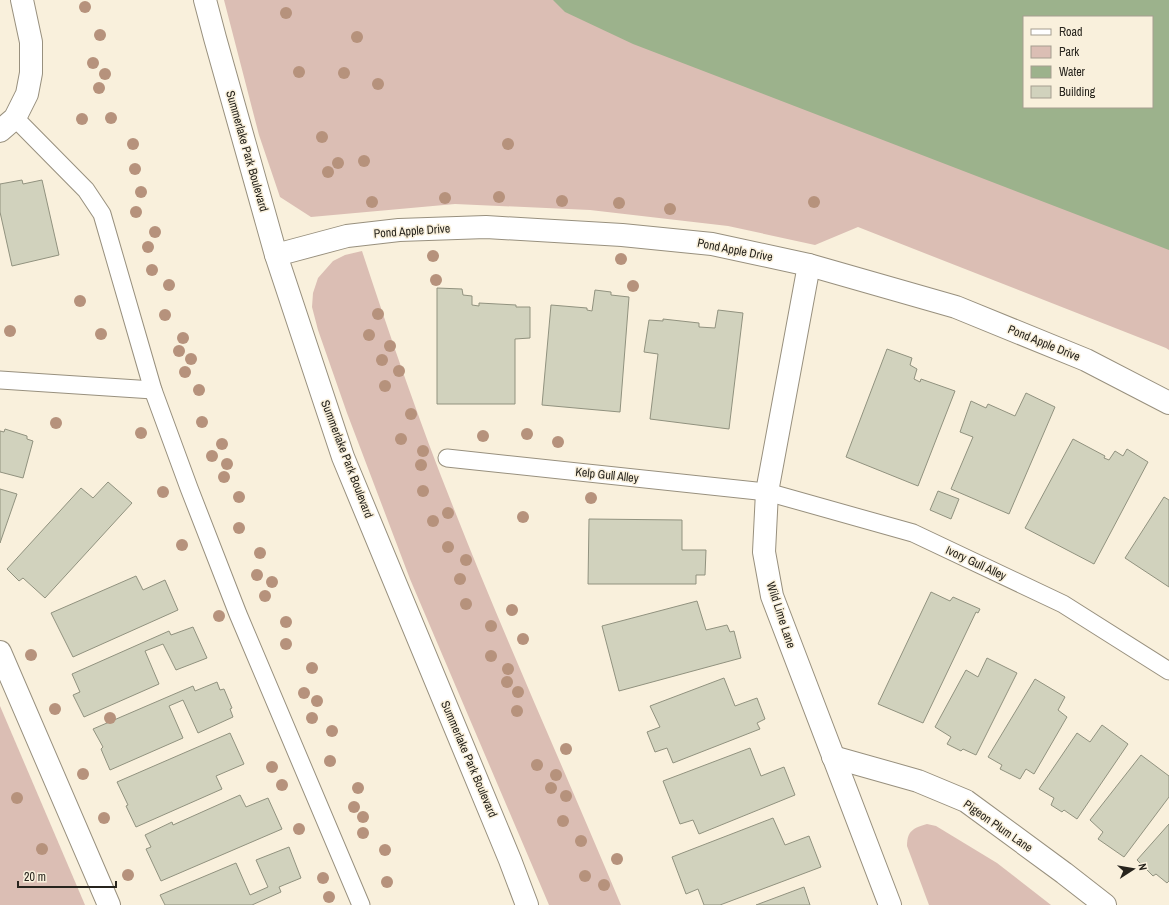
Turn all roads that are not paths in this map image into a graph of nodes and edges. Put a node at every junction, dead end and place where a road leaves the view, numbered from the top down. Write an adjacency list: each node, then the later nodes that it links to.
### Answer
1 (22, 0): 3 (street)
2 (205, 0): 4 (street, Summerlake Park Boulevard)
3 (7, 125): 7 (lane)
4 (276, 255): 5 (street, Pond Apple Drive); 16 (street, Summerlake Park Boulevard)
5 (809, 265): 8 (street, Pond Apple Drive); 10 (street, Wild Lime Lane)
6 (0, 380): 7 (lane)
7 (153, 390): 15 (lane)
8 (1169, 403)
9 (447, 458): 10 (lane, Kelp Gull Alley)
10 (767, 492): 12 (lane, Ivory Gull Alley); 13 (street, Wild Lime Lane)
11 (0, 652): 14 (street)
12 (1169, 671)
13 (833, 757): 17 (street, Wild Lime Lane); 18 (street, Pigeon Plum Lane)
14 (109, 905)
15 (361, 905)
16 (527, 905)
17 (890, 905)
18 (1105, 905)

